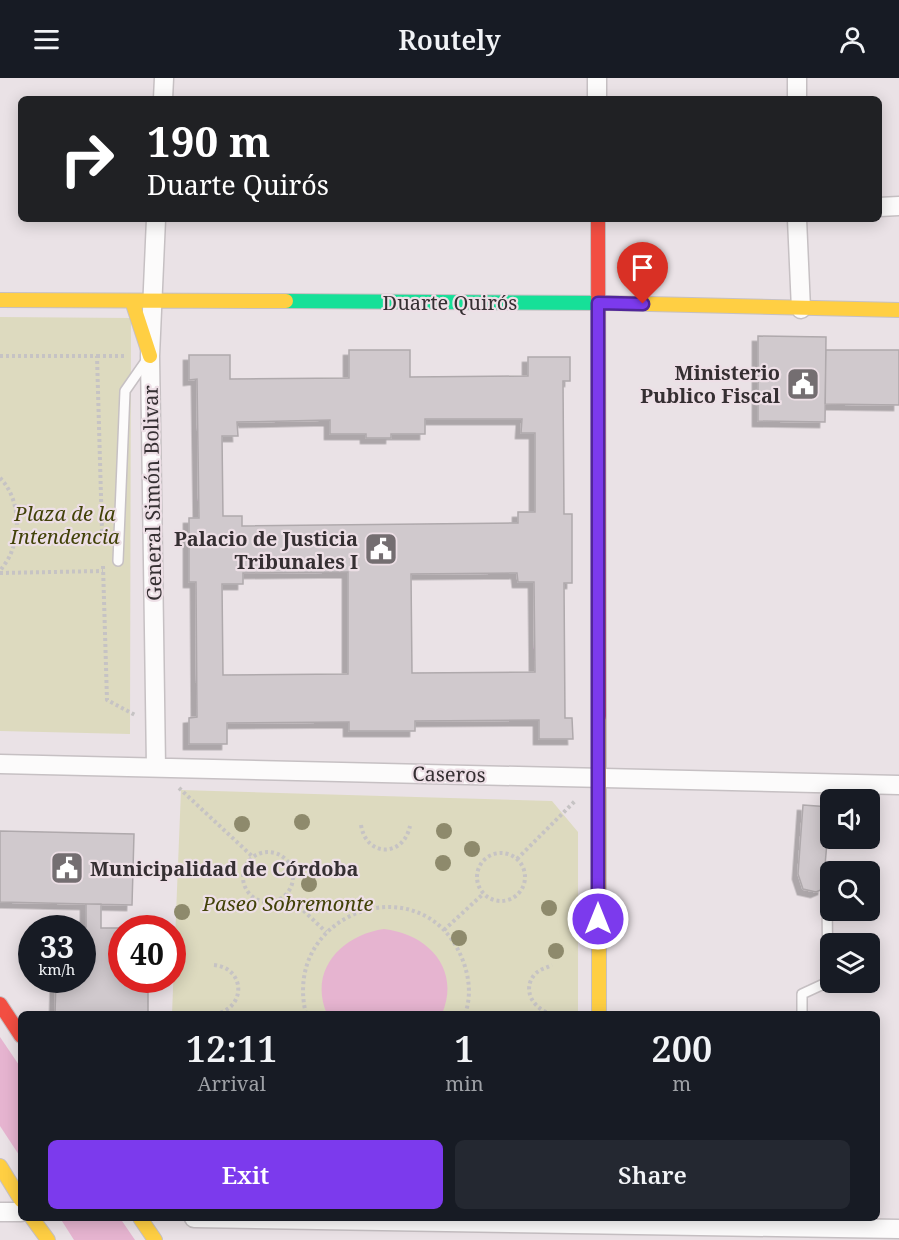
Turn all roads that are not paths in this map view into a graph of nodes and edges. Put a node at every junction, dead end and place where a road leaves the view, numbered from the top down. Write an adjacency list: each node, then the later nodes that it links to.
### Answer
1 (164, 78): 4 (street)
2 (597, 78): 5 (street)
3 (797, 78): 6 (street)
4 (163, 96)
5 (597, 96)
6 (797, 96)
7 (899, 206): 8 (street)
8 (882, 207)
9 (156, 222): 14 (street, General Simón Bolivar)
10 (598, 222): 15 (main road)
11 (797, 222): 16 (street)
12 (0, 300): 13 (main road, Duarte Quirós)
13 (132, 301): 14 (main road, Duarte Quirós); 18 (main road)
14 (151, 301): 15 (main road, Duarte Quirós); 18 (street, General Simón Bolivar)
15 (598, 303): 16 (main road, Duarte Quirós); 22 (main road)
16 (801, 309): 17 (main road, Duarte Quirós)
17 (899, 310)
18 (150, 356): 19 (lane); 21 (street, General Simón Bolivar)
19 (118, 561)
20 (0, 764): 21 (street, Caseros)
21 (156, 767): 22 (street, Caseros)
22 (598, 778): 23 (street, Caseros); 26 (main road)
23 (899, 785)
24 (827, 921): 27 (lane)
25 (0, 1004): 28 (main road)
26 (599, 1011)
27 (802, 1011)
28 (18, 1031)
29 (0, 1166): 30 (main road)
30 (18, 1195)
31 (0, 1212): 32 (street)
32 (18, 1212)
33 (34, 1221): 39 (main road)
34 (142, 1221): 40 (main road)
35 (329, 1221): 36 (street)
36 (600, 1227): 37 (street)
37 (801, 1228): 38 (street)
38 (899, 1228)
39 (48, 1240)
40 (155, 1240)

